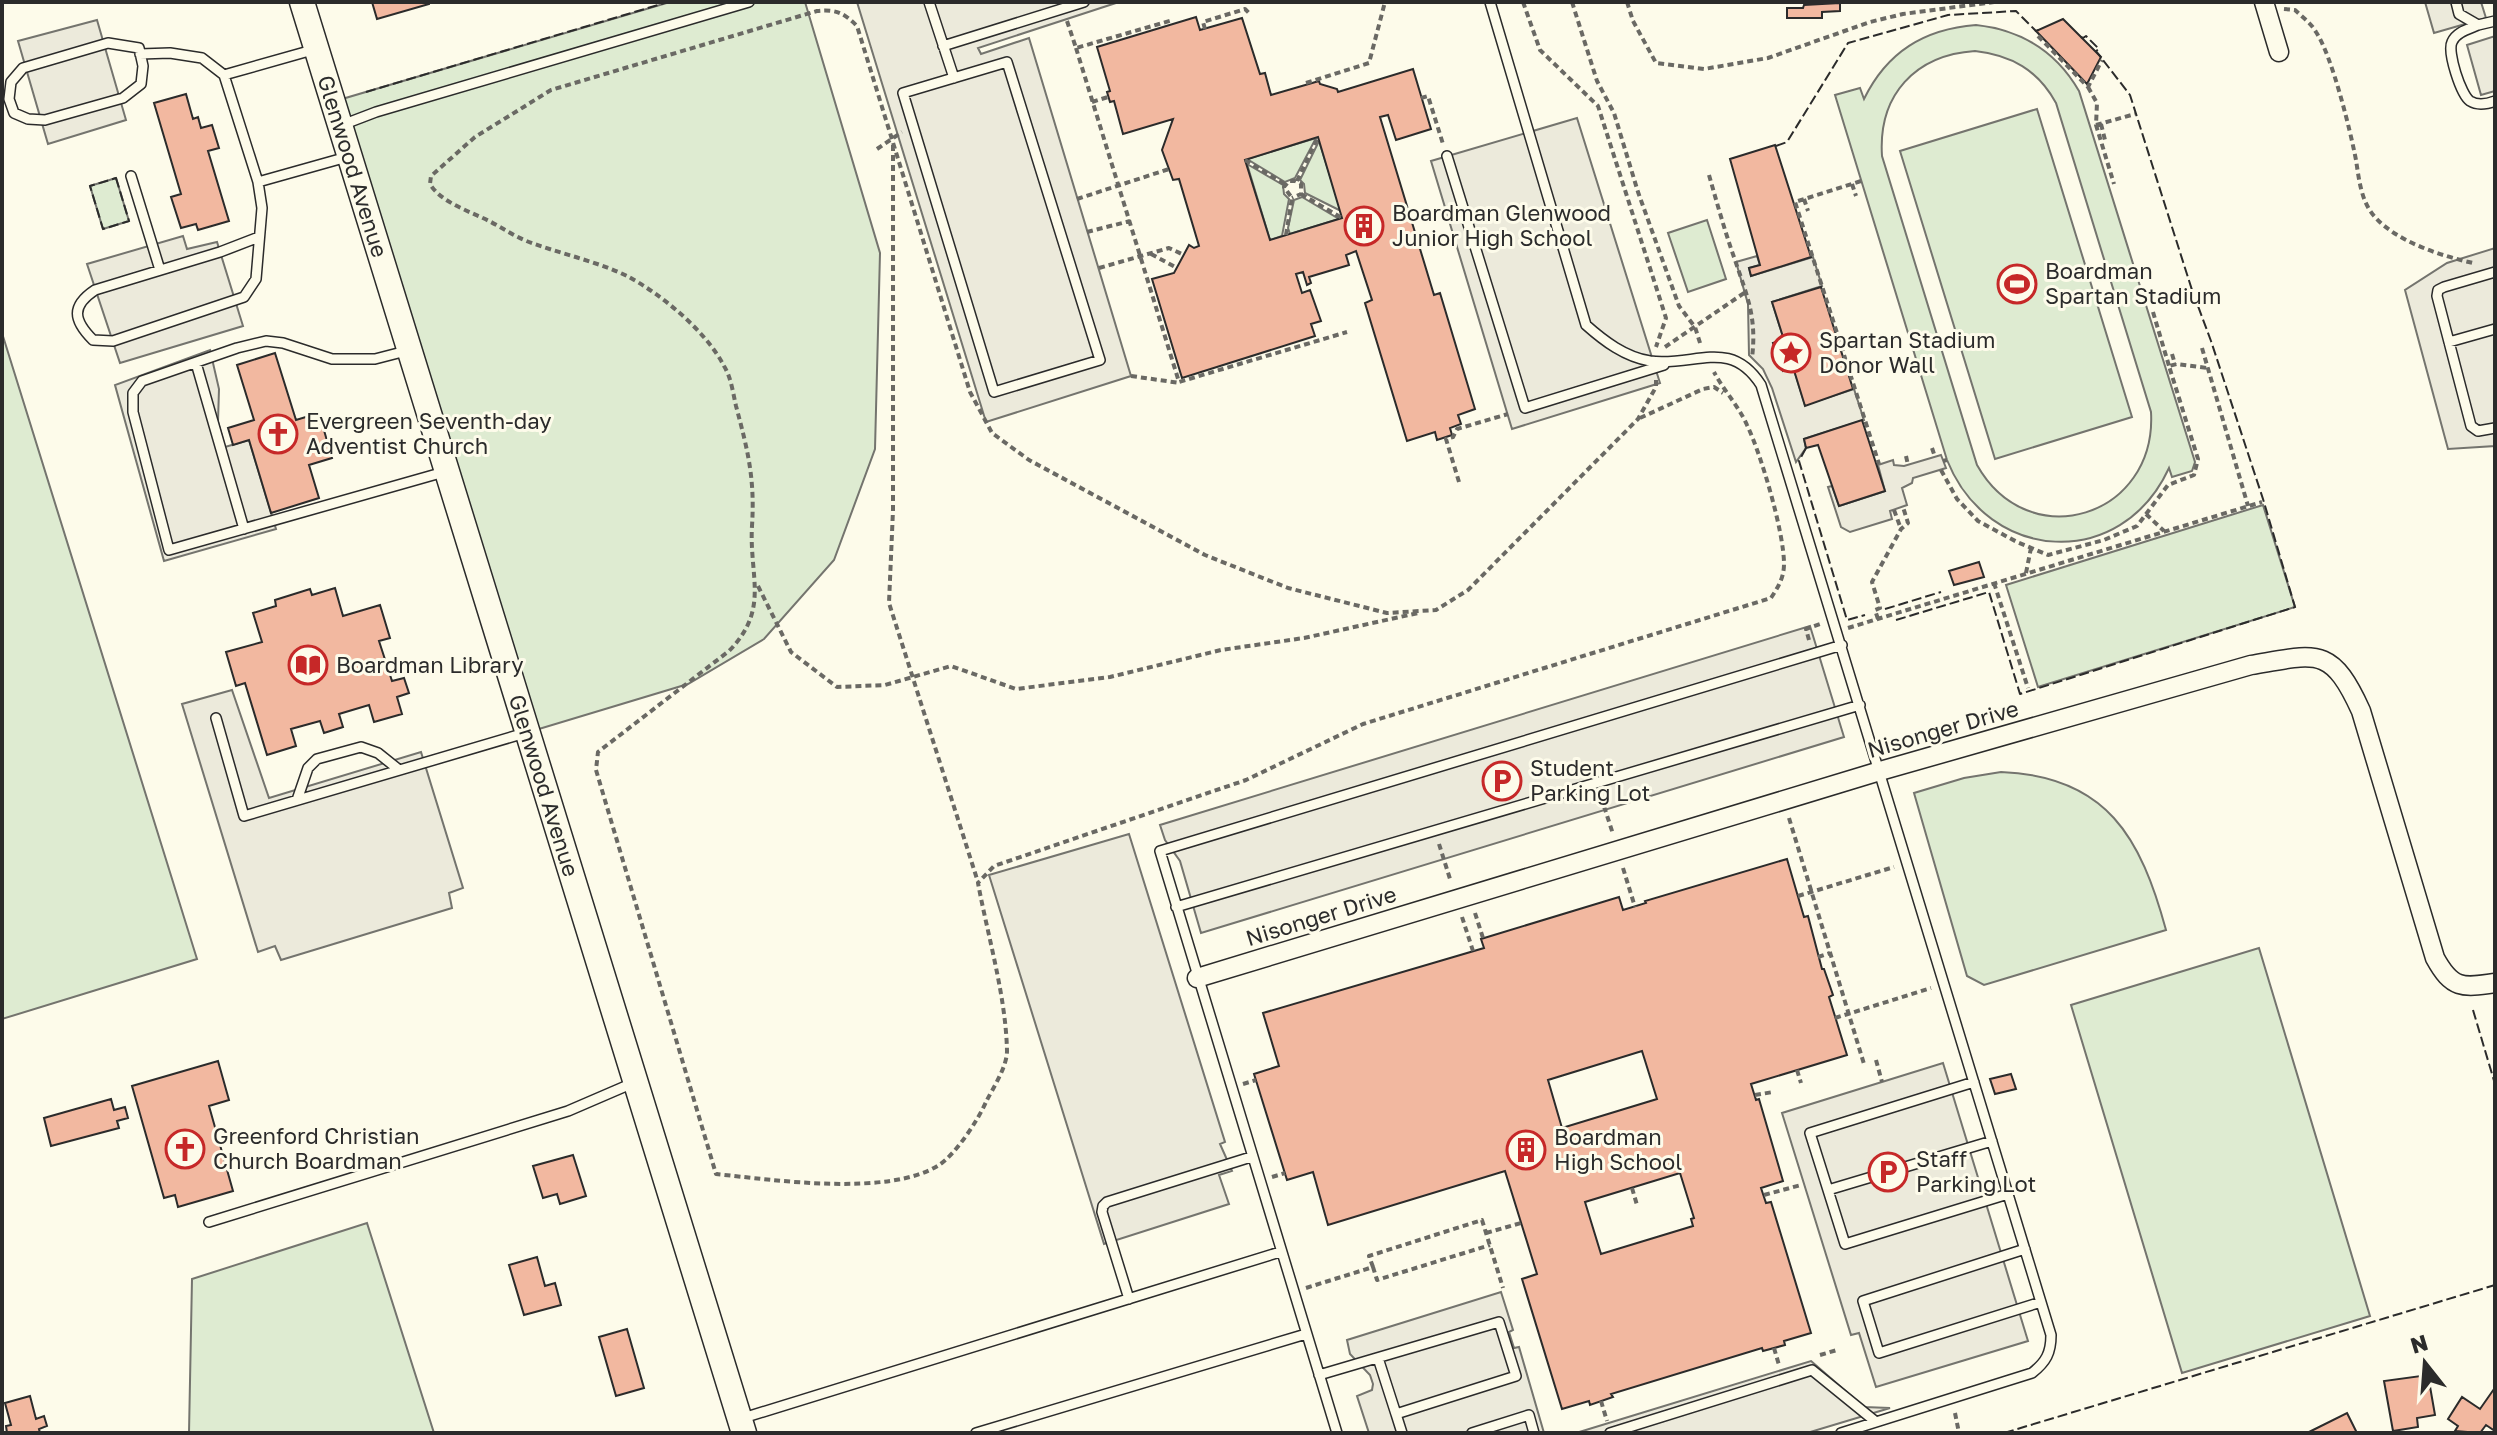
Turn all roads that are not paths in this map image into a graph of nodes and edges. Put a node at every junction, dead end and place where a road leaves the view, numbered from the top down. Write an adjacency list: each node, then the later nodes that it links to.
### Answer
1 (302, 2): 11 (street, Glenwood Avenue)
2 (749, 2): 17 (lane)
3 (929, 2): 10 (lane)
4 (1084, 2): 10 (lane)
5 (1490, 2): 28 (lane)
6 (2456, 2): 9 (lane)
7 (2265, 5): 12 (street)
8 (2495, 21): 9 (lane)
9 (2478, 25): 16 (lane)
10 (943, 46): 15 (lane)
11 (316, 49): 14 (lane); 17 (street, Glenwood Avenue)
12 (2279, 52)
13 (140, 54): 13 (lane); 14 (lane)
14 (224, 75): 21 (lane)
15 (954, 78): 15 (lane)
16 (2495, 101)
17 (339, 127): 18 (street, Glenwood Avenue)
18 (349, 156): 21 (lane); 27 (street, Glenwood Avenue)
19 (1447, 156): 28 (lane)
20 (131, 176): 23 (lane)
21 (258, 182): 22 (lane)
22 (259, 237): 23 (lane); 23 (lane)
23 (160, 270)
24 (2495, 272): 26 (lane)
25 (2495, 329): 26 (lane)
26 (2449, 342): 30 (lane)
27 (409, 350): 29 (lane); 31 (street, Glenwood Avenue)
28 (1672, 362): 33 (lane)
29 (196, 363): 32 (lane); 32 (lane)
30 (2495, 428)
31 (447, 471): 32 (lane); 36 (street, Glenwood Avenue)
32 (244, 529)
33 (1842, 645): 34 (lane); 40 (lane)
34 (1860, 705): 38 (lane); 40 (lane)
35 (216, 718): 39 (lane)
36 (529, 732): 37 (lane); 43 (street, Glenwood Avenue)
37 (398, 769): 39 (lane); 39 (lane)
38 (1880, 771): 41 (street, Nisonger Drive); 42 (street, Nisonger Drive); 44 (lane)
39 (297, 800)
40 (1176, 907): 41 (lane)
41 (1197, 978): 46 (lane)
42 (2495, 983)
43 (636, 1082): 49 (lane); 59 (street, Glenwood Avenue)
44 (1974, 1082): 45 (lane); 47 (lane)
45 (1992, 1141): 47 (lane); 48 (lane)
46 (1251, 1157): 51 (lane); 52 (lane)
47 (1828, 1190): 48 (lane)
48 (2008, 1194): 50 (lane)
49 (209, 1222)
50 (2025, 1249): 53 (lane); 53 (lane)
51 (1280, 1252): 52 (lane); 54 (lane)
52 (1129, 1299): 59 (lane)
53 (2041, 1302): 58 (lane)
54 (1306, 1334): 56 (lane); 60 (lane)
55 (1378, 1358): 56 (lane); 57 (lane); 57 (lane)
56 (1319, 1375): 61 (lane)
57 (1396, 1414): 62 (lane)
58 (1876, 1422): 65 (lane); 66 (lane)
59 (742, 1426)
60 (976, 1433)
61 (1337, 1433)
62 (1402, 1433)
63 (1472, 1433): 64 (lane)
64 (1534, 1433)
65 (1610, 1433)
66 (1841, 1433)

